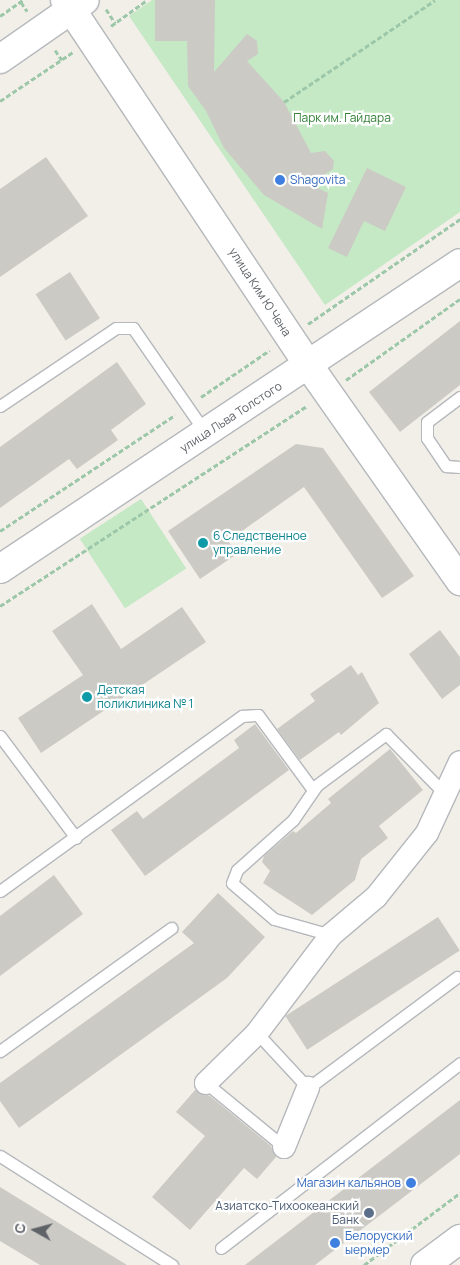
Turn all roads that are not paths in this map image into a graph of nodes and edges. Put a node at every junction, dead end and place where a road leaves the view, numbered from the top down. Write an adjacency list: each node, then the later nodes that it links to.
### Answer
1 (74, 3): 2 (street); 4 (street, улица Ким Ю Чена)
2 (0, 59)
3 (460, 263): 4 (street, улица Льва Толстого)
4 (309, 366): 7 (street, улица Льва Толстого); 10 (street, улица Ким Ю Чена)
5 (460, 397): 8 (lane)
6 (0, 406): 7 (lane)
7 (206, 434): 9 (street, улица Льва Толстого)
8 (460, 467)
9 (0, 569)
10 (460, 581)
11 (0, 736): 15 (lane)
12 (460, 762): 14 (street)
13 (313, 790): 14 (lane); 15 (lane); 18 (lane)
14 (445, 794): 18 (street)
15 (76, 838): 16 (lane)
16 (0, 891)
17 (171, 928): 21 (lane)
18 (331, 935): 20 (street)
19 (457, 977): 24 (lane)
20 (257, 1033): 23 (street); 24 (lane)
21 (0, 1051)
22 (460, 1063): 28 (lane)
23 (206, 1083): 25 (lane)
24 (308, 1088): 25 (street)
25 (284, 1147)
26 (0, 1156): 29 (lane)
27 (460, 1239): 30 (street)
28 (221, 1248)
29 (172, 1265)
30 (425, 1265)

